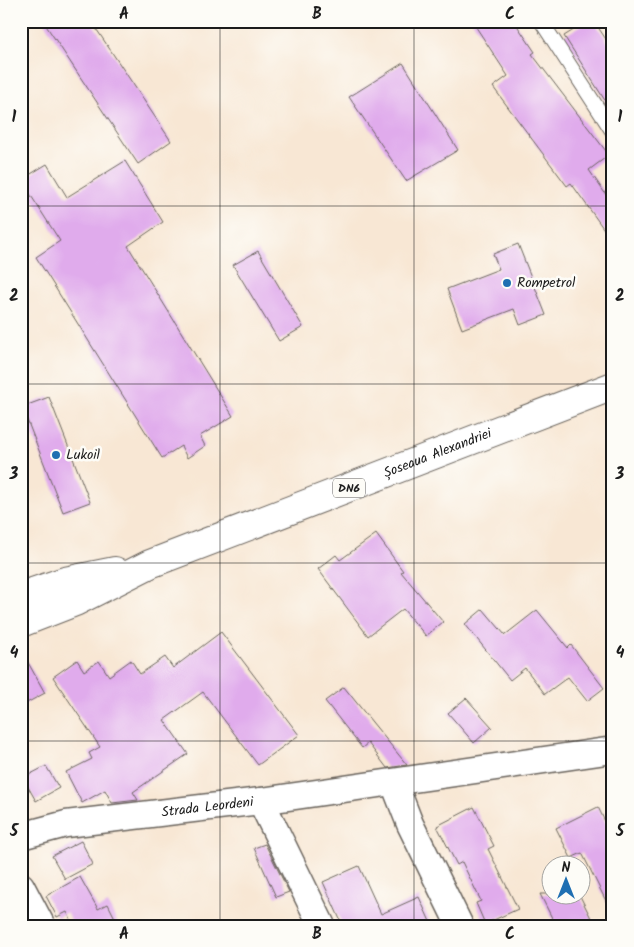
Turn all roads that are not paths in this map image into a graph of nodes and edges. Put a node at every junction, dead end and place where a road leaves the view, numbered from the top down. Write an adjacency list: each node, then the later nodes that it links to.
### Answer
1 (541, 21): 2 (lane)
2 (613, 132)
3 (613, 386): 4 (main road, Șoseaua Alexandriei / DN6)
4 (150, 564): 5 (main road, Șoseaua Alexandriei / DN6); 6 (main road, Șoseaua Alexandriei / DN6)
5 (21, 596)
6 (21, 623)
7 (613, 750): 8 (street, Strada Leordeni)
8 (394, 783): 9 (street, Strada Leordeni); 14 (street)
9 (261, 801): 10 (street, Strada Leordeni); 13 (street)
10 (21, 836)
11 (21, 886): 12 (street)
12 (42, 926)
13 (322, 926)
14 (460, 926)

